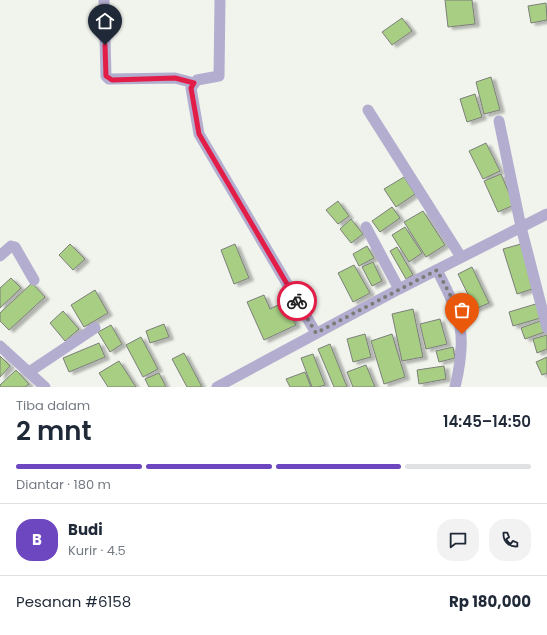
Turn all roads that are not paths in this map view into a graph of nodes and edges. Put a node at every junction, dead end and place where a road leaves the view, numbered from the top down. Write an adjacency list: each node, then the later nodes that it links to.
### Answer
1 (104, 0): 3 (street)
2 (220, 0): 3 (street)
3 (194, 83): 16 (street)
4 (368, 110): 10 (street)
5 (499, 121): 8 (street)
6 (547, 214): 8 (street)
7 (366, 227): 13 (street)
8 (521, 227): 10 (street); 15 (street)
9 (0, 256): 12 (street)
10 (461, 257): 11 (street)
11 (437, 270): 13 (street); 21 (street)
12 (34, 280)
13 (399, 289): 16 (street)
14 (95, 328): 18 (street)
15 (547, 328)
16 (316, 333): 20 (street)
17 (0, 346): 18 (street)
18 (29, 372): 19 (street)
19 (45, 387)
20 (217, 387)
21 (455, 387)

